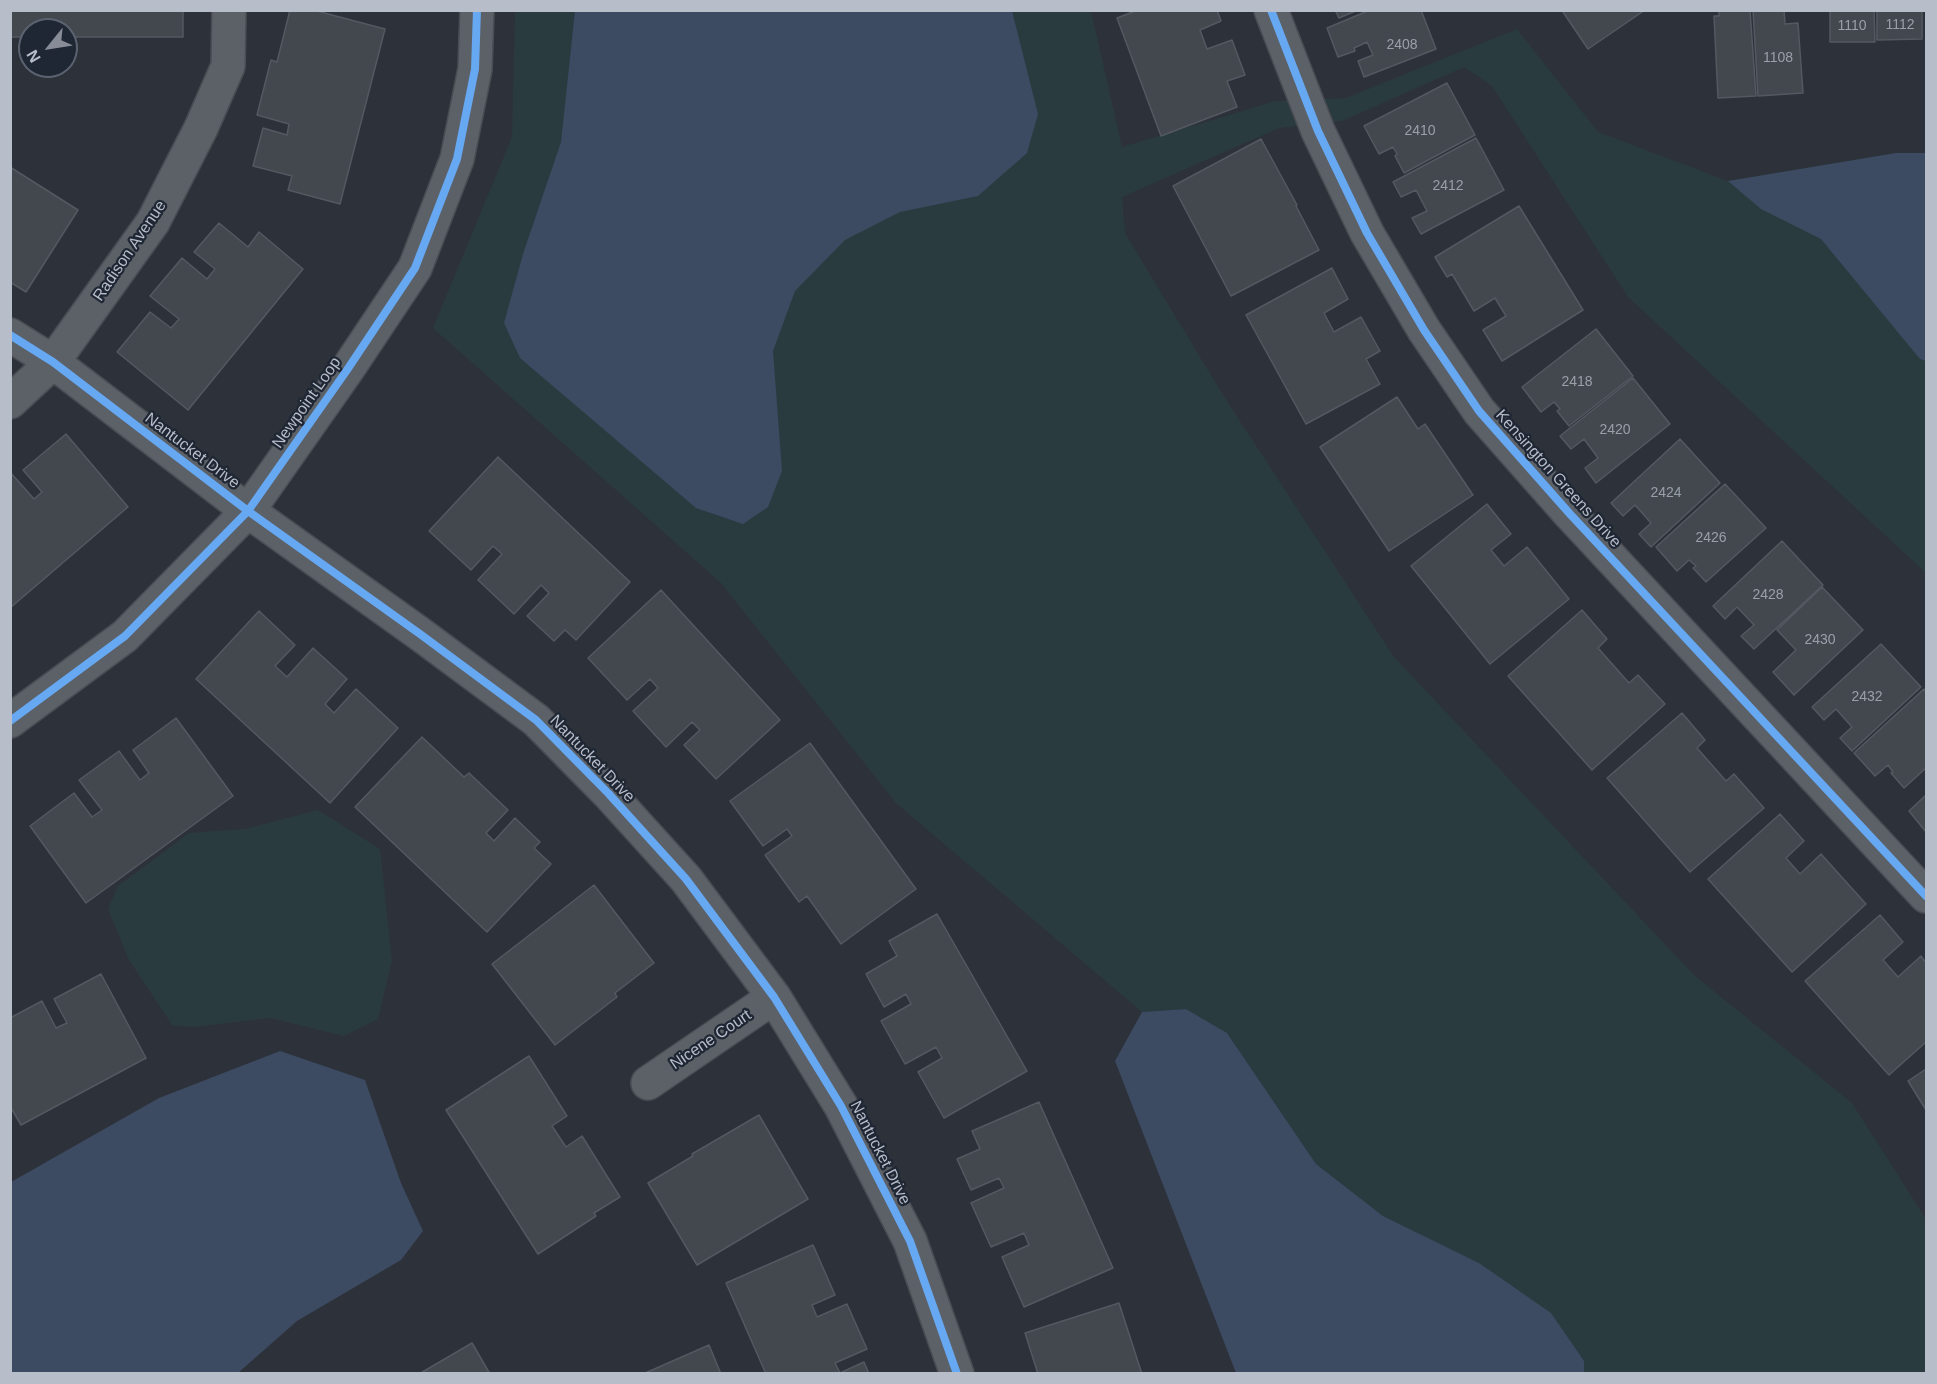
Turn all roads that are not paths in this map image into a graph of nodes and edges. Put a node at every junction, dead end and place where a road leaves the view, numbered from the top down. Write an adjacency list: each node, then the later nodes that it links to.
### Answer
1 (229, 10): 5 (street, Radison Avenue)
2 (477, 10): 7 (street, Newpoint Loop)
3 (1271, 10): 9 (street, Kensington Greens Drive)
4 (10, 335): 5 (street, Nantucket Drive)
5 (53, 362): 6 (street, Radison Avenue); 7 (street, Nantucket Drive)
6 (10, 402)
7 (248, 511): 8 (street, Newpoint Loop); 10 (street, Nantucket Drive)
8 (10, 722)
9 (1926, 896)
10 (774, 997): 11 (street, Nicene Court); 12 (street, Nantucket Drive)
11 (648, 1083)
12 (957, 1374)

